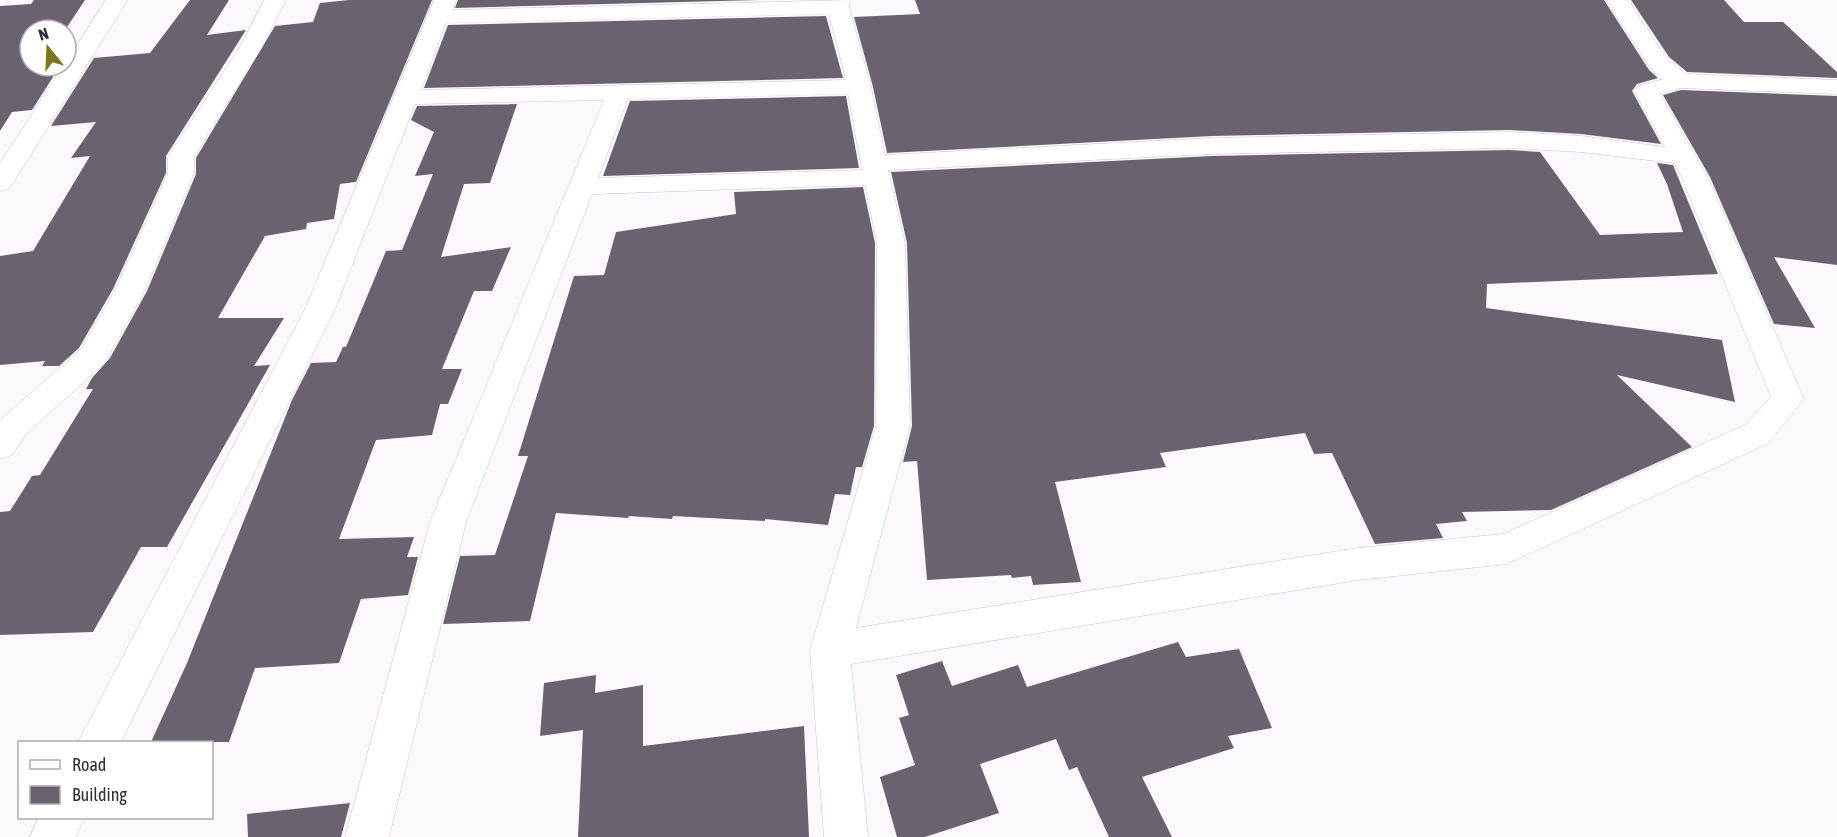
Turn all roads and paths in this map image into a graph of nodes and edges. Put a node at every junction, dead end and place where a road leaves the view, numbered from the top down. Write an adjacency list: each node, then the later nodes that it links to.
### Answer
1 (117, 0): 13 (street)
2 (275, 0): 15 (street)
3 (1617, 0): 6 (street)
4 (839, 4): 5 (street); 7 (street)
5 (442, 8): 10 (street)
6 (1680, 81): 8 (street); 11 (street)
7 (859, 87): 9 (street); 12 (street)
8 (1837, 87)
9 (619, 92): 10 (street); 14 (street)
10 (406, 97): 17 (street)
11 (1684, 157): 12 (street); 16 (street)
12 (875, 170): 14 (street); 16 (street)
13 (0, 183)
14 (581, 186): 20 (street)
15 (5, 432)
16 (830, 650): 21 (street)
17 (100, 741)
18 (61, 819): 19 (street)
19 (52, 837)
20 (367, 837)
21 (846, 837)

